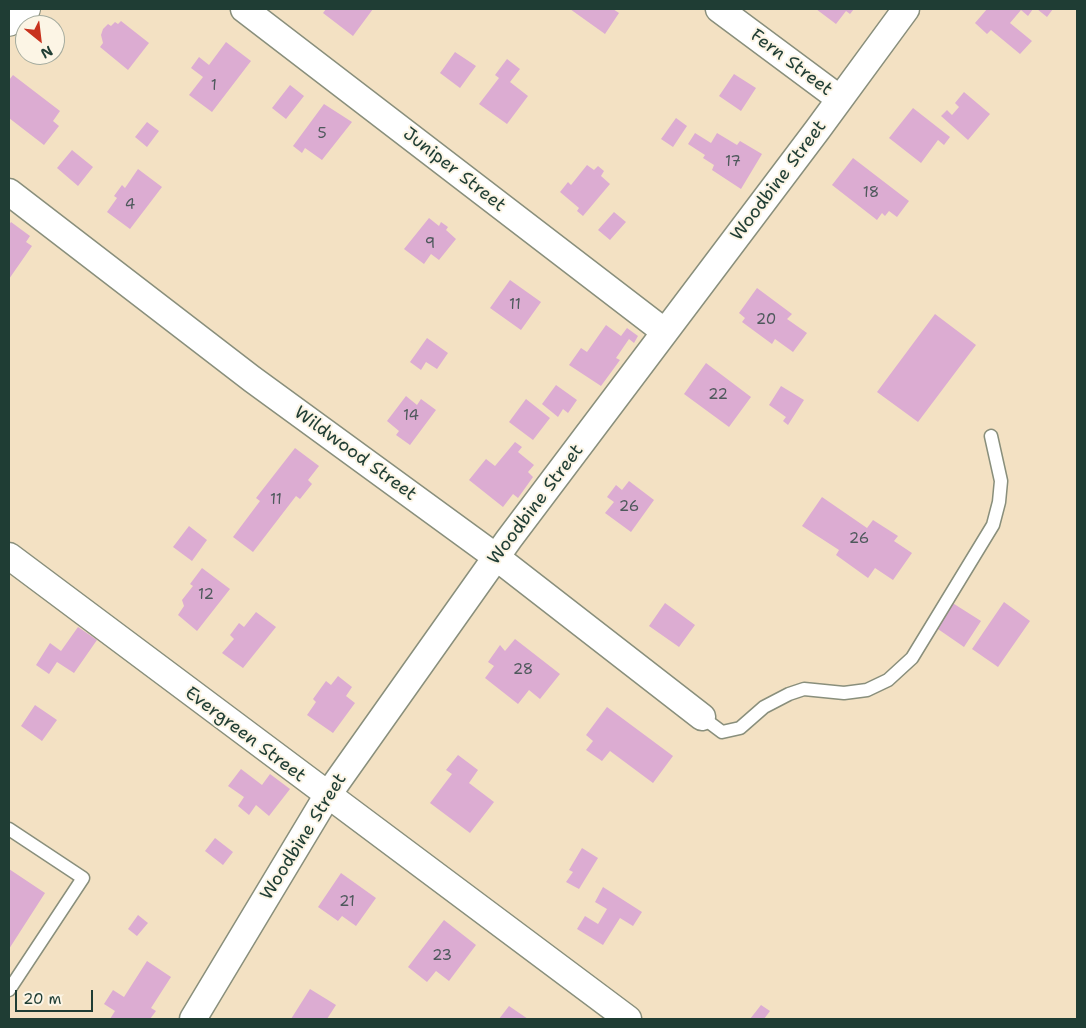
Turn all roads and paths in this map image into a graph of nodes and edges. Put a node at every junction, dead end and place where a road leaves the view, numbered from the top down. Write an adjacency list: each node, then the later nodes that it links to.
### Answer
1 (26, 9): 5 (street)
2 (244, 9): 8 (street, Juniper Street)
3 (719, 9): 6 (street, Fern Street)
4 (906, 9): 6 (street, Woodbine Street)
5 (9, 22)
6 (840, 99): 8 (street, Woodbine Street)
7 (9, 192): 11 (street, Wildwood Street)
8 (665, 332): 11 (street, Woodbine Street)
9 (991, 436): 12 (lane)
10 (9, 556): 13 (street, Evergreen Street)
11 (496, 557): 12 (street, Wildwood Street); 13 (street, Woodbine Street)
12 (702, 717)
13 (327, 796): 16 (street, Woodbine Street); 17 (street, Evergreen Street)
14 (9, 829): 15 (lane)
15 (9, 990)
16 (193, 1019)
17 (628, 1019)

